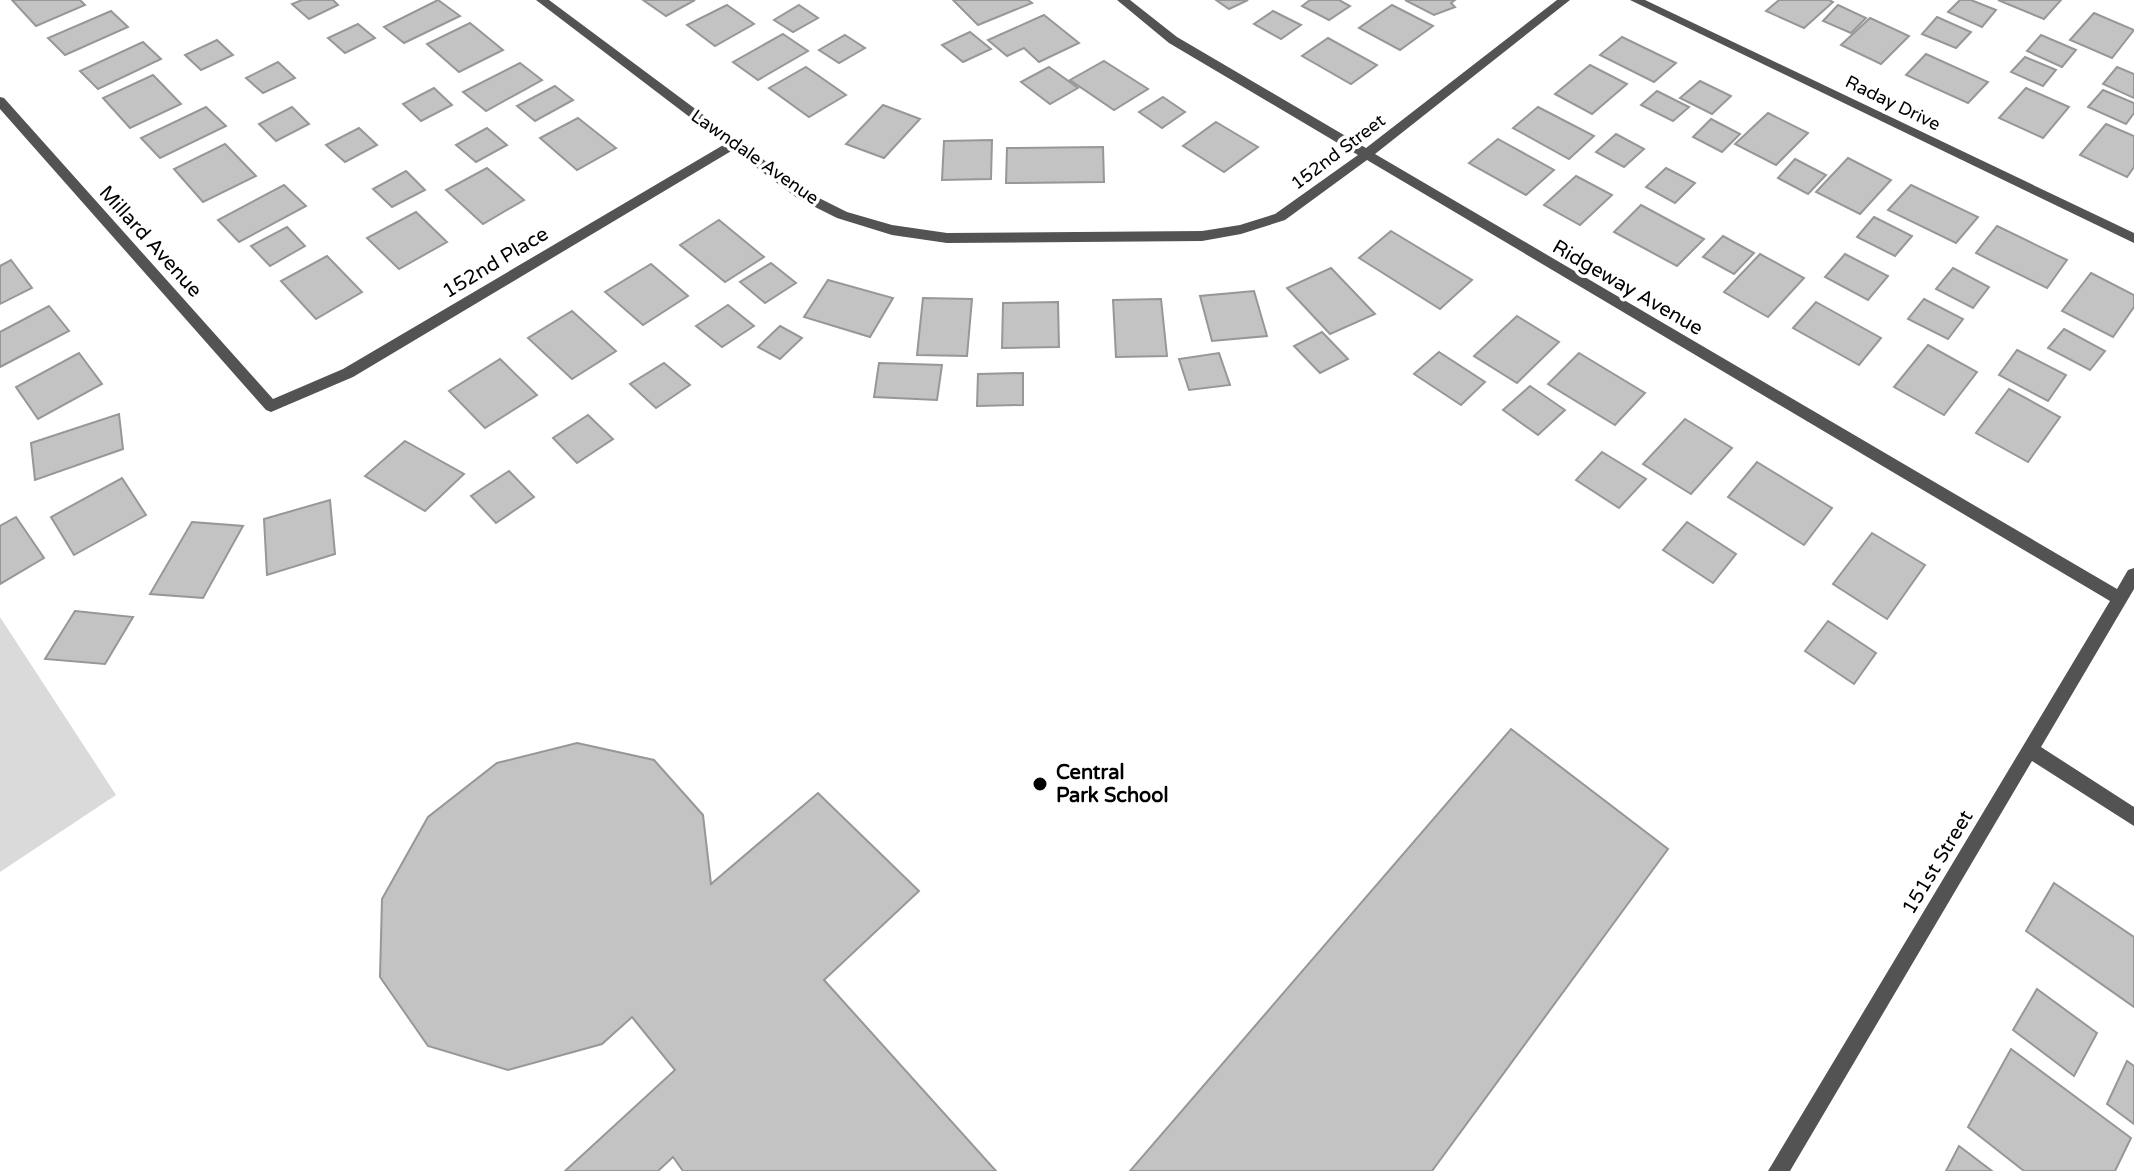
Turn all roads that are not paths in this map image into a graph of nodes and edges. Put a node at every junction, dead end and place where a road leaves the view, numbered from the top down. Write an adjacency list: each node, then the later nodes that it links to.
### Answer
1 (542, 0): 6 (street, Lawndale Avenue)
2 (1123, 0): 7 (street, Ridgeway Avenue)
3 (1564, 0): 7 (street, 152nd Street)
4 (1636, 0): 8 (street, Raday Drive)
5 (0, 101): 10 (street, Millard Avenue)
6 (734, 144): 9 (street, Lawndale Avenue); 10 (street, 152nd Place)
7 (1365, 156): 9 (street, 152nd Street); 12 (street, Ridgeway Avenue)
8 (2134, 238)
9 (1095, 239)
10 (271, 406)
11 (2134, 575): 12 (street, 151st Street)
12 (2120, 599): 13 (street, 151st Street)
13 (2030, 750): 14 (street); 15 (street, 151st Street)
14 (2134, 817)
15 (1778, 1171)

